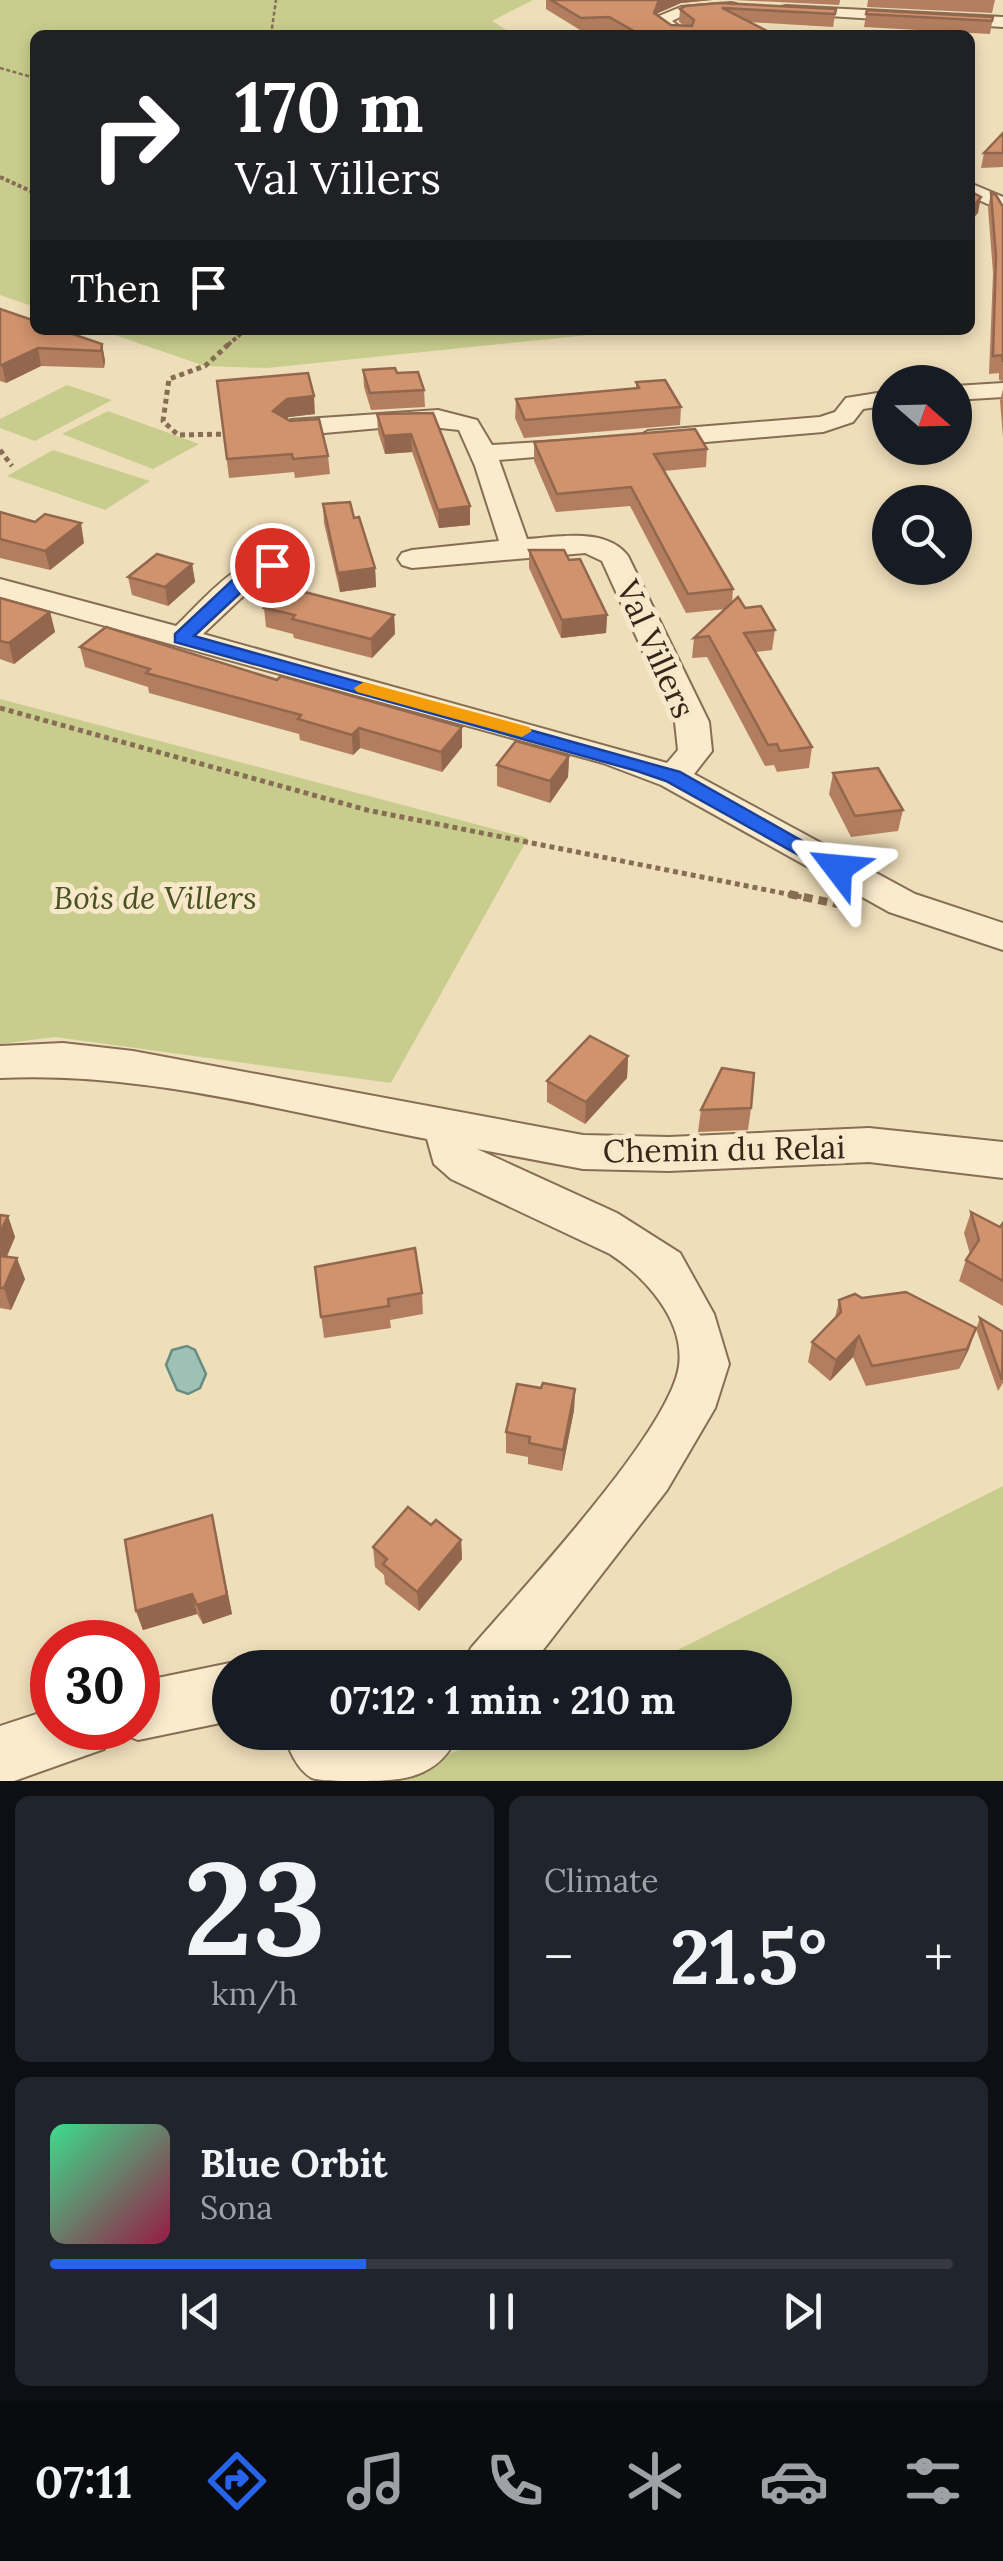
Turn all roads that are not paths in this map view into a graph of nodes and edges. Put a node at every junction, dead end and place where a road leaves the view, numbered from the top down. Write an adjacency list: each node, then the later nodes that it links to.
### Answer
1 (719, 6): 2 (street); 5 (street); 5 (street)
2 (757, 8)
3 (776, 10): 4 (street)
4 (1003, 22)
5 (665, 24): 6 (street)
6 (675, 30)
7 (975, 191): 8 (street)
8 (1003, 205)
9 (1003, 390): 10 (street)
10 (972, 392)
11 (872, 401): 13 (street)
12 (291, 428): 13 (street)
13 (481, 454): 14 (street)
14 (516, 548): 15 (street, Val Villers); 19 (street, Val Villers)
15 (412, 559)
16 (272, 565): 18 (street)
17 (0, 588): 18 (street, Val Villers)
18 (181, 638): 19 (street, Val Villers)
19 (673, 777): 20 (street, Val Villers)
20 (997, 936)
21 (0, 1062): 22 (street, Chemin du Relai)
22 (447, 1126): 23 (street, Chemin du Relai); 24 (street)
23 (1003, 1160)
24 (507, 1650)
25 (212, 1696): 26 (street)
26 (160, 1706)
27 (30, 1746): 30 (street)
28 (320, 1750): 29 (street)
29 (409, 1750)
30 (0, 1756)

